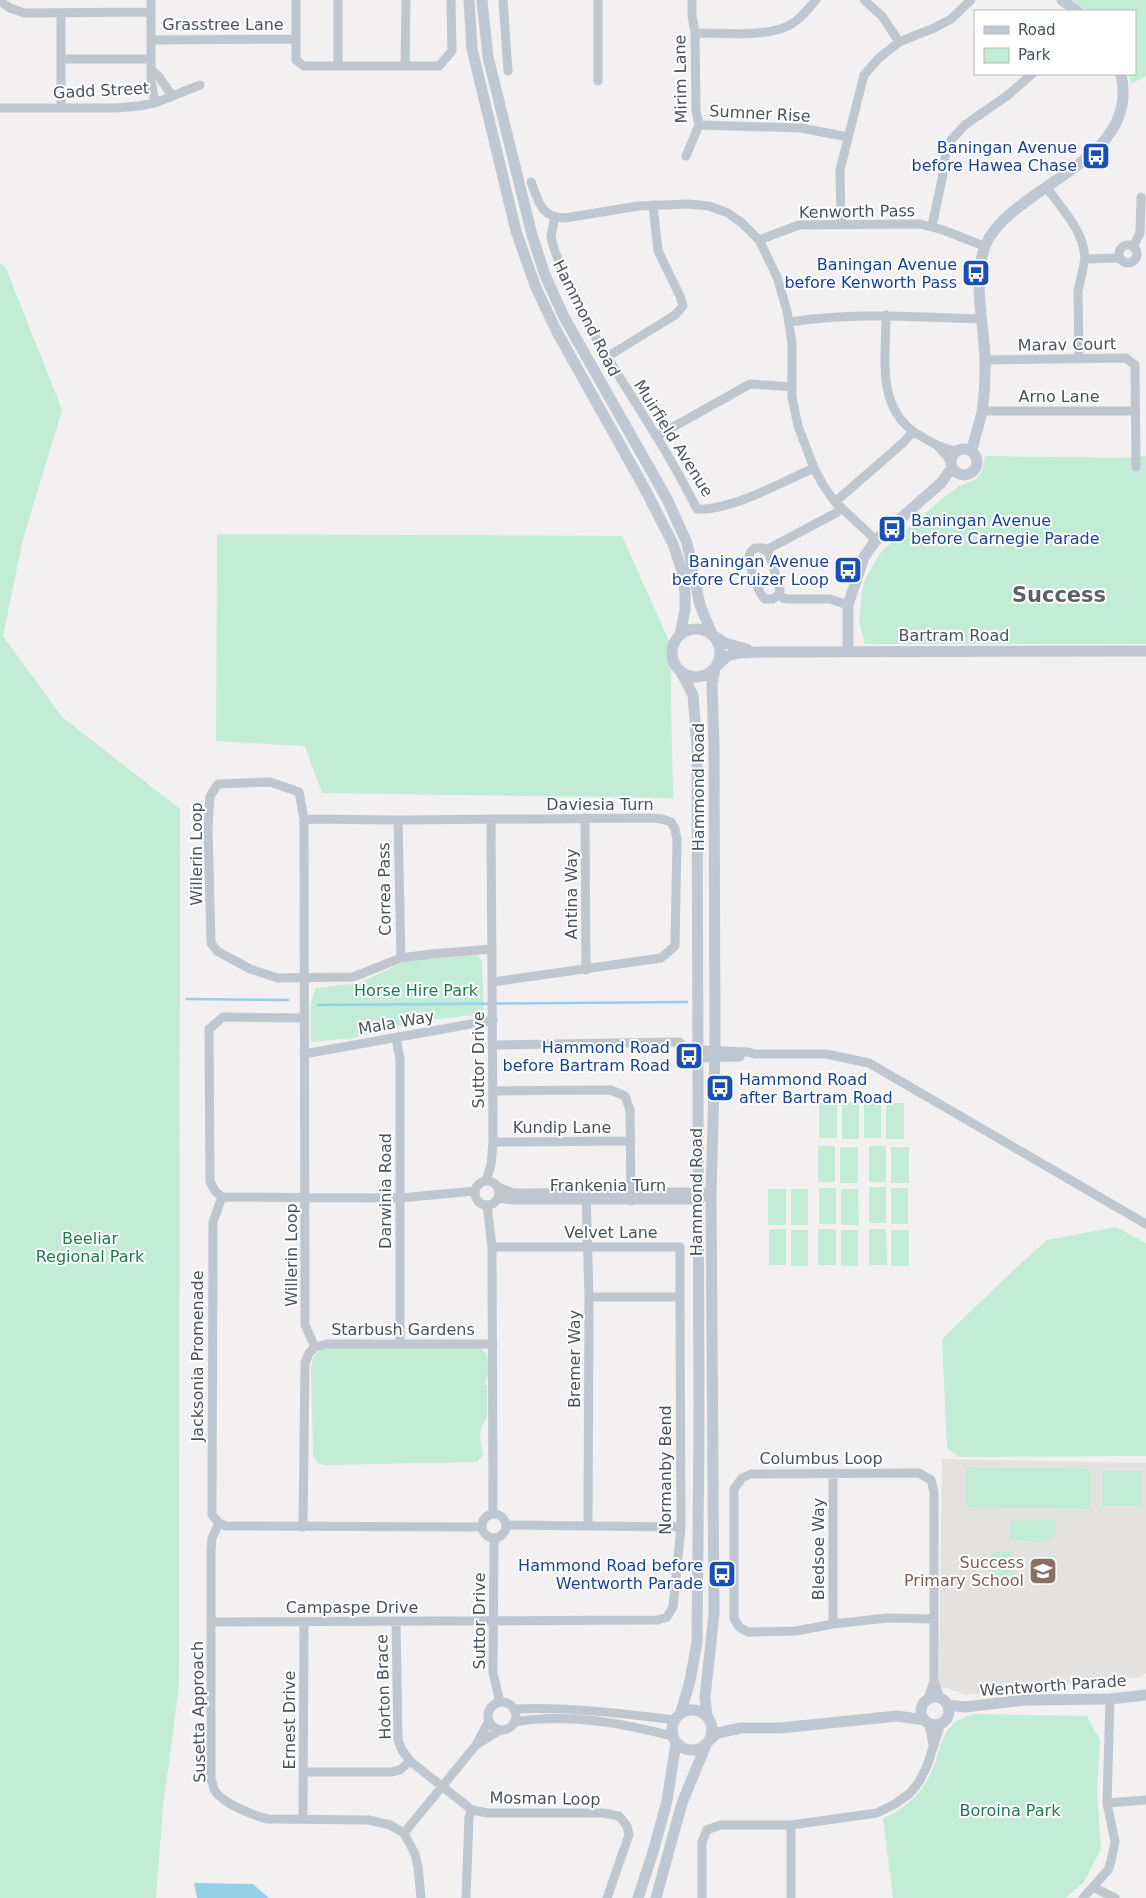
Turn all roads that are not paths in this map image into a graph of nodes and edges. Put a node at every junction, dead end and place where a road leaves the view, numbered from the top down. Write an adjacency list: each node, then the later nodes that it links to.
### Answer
1 (151, 0): 17 (street)
2 (296, 0): 20 (street)
3 (338, 0): 25 (street)
4 (406, 0): 26 (street)
5 (451, 0): 26 (street)
6 (469, 0): 72 (main road, Hammond Road)
7 (482, 0): 71 (main road, Hammond Road)
8 (503, 0): 28 (street)
9 (598, 0): 31 (street)
10 (692, 0): 19 (street, Mirim Lane)
11 (816, 0): 19 (street)
12 (864, 0): 22 (street)
13 (971, 0): 22 (street)
14 (1062, 0): 16 (main road)
15 (0, 1): 18 (street)
16 (1076, 10)
17 (151, 12): 18 (street); 21 (street)
18 (61, 13): 24 (street)
19 (695, 34): 37 (street, Mirim Lane)
20 (296, 39): 21 (street, Grasstree Lane); 25 (street)
21 (151, 40): 23 (street)
22 (899, 42): 38 (street)
23 (151, 58): 24 (street); 27 (street)
24 (61, 59): 36 (street)
25 (338, 66): 26 (street)
26 (405, 66)
27 (152, 70): 33 (street); 34 (street)
28 (508, 71)
29 (1031, 75): 46 (street)
30 (1121, 75): 41 (main road)
31 (598, 81)
32 (200, 85): 33 (street, Gadd Street)
33 (172, 96): 34 (street, Gadd Street)
34 (155, 103): 36 (street, Gadd Street)
35 (0, 108): 36 (street, Gadd Street)
36 (61, 108)
37 (699, 125): 38 (street, Sumner Rise); 39 (street, Mirim Lane)
38 (848, 137): 45 (street)
39 (686, 156)
40 (532, 182): 44 (street)
41 (1047, 188): 48 (main road); 51 (street)
42 (1141, 197): 49 (street)
43 (653, 205): 44 (street); 47 (street); 55 (street)
44 (555, 218): 55 (street, Muirfield Avenue)
45 (841, 224): 46 (street, Kenworth Pass); 47 (street, Kenworth Pass)
46 (932, 226): 48 (street, Kenworth Pass)
47 (759, 240): 54 (street)
48 (984, 246): 53 (main road)
49 (1133, 247): 50 (street); 50 (street)
50 (1120, 258): 51 (street)
51 (1085, 259): 56 (street)
52 (886, 315): 53 (street); 54 (street); 61 (street)
53 (981, 319): 57 (main road)
54 (790, 322): 58 (street)
55 (607, 357): 62 (street, Muirfield Avenue)
56 (1079, 358): 57 (street, Marav Court); 60 (street, Marav Court)
57 (985, 360): 59 (main road)
58 (792, 387): 62 (street); 65 (street)
59 (982, 411): 60 (street, Arno Lane); 63 (main road)
60 (1135, 411): 64 (street, Marav Court)
61 (912, 432): 63 (street); 66 (street)
62 (657, 436): 65 (street, Muirfield Avenue)
63 (959, 459): 67 (main road)
64 (1136, 466)
65 (814, 468): 66 (street)
66 (838, 505): 67 (street); 68 (street)
67 (876, 540): 70 (main road)
68 (766, 550): 69 (street); 69 (street)
69 (779, 594): 70 (street)
70 (848, 604): 73 (main road)
71 (712, 634): 72 (main road); 75 (main road, Bartram Road); 76 (main road)
72 (680, 635): 77 (main road)
73 (848, 651): 74 (main road, Bartram Road); 75 (main road, Bartram Road)
74 (1146, 651)
75 (761, 652): 76 (main road, Bartram Road)
76 (717, 666): 77 (main road); 94 (main road, Hammond Road)
77 (681, 672): 93 (main road, Hammond Road)
78 (304, 818): 81 (street, Daviesia Turn); 85 (street, Willerin Loop); 85 (street, Willerin Loop)
79 (585, 818): 80 (street, Daviesia Turn); 84 (street, Antina Way); 84 (street, Daviesia Turn)
80 (491, 819): 81 (street, Daviesia Turn); 82 (street, Suttor Drive)
81 (398, 820): 83 (street, Correa Pass)
82 (492, 949): 83 (street); 86 (street, Suttor Drive)
83 (401, 958): 85 (street)
84 (586, 970): 86 (street, Daviesia Turn)
85 (304, 979): 87 (street, Willerin Loop)
86 (492, 982): 88 (street, Suttor Drive)
87 (304, 1018): 92 (street, Willerin Loop); 104 (street)
88 (493, 1020): 89 (street, Mala Way); 91 (street, Suttor Drive)
89 (396, 1038): 92 (street, Mala Way); 107 (street, Darwinia Road)
90 (680, 1042): 91 (street)
91 (493, 1045): 95 (street, Suttor Drive)
92 (304, 1054): 106 (street, Willerin Loop)
93 (698, 1054): 94 (street); 103 (main road, Hammond Road)
94 (714, 1055): 101 (main road, Hammond Road); 110 (street)
95 (493, 1091): 96 (street); 97 (street, Suttor Drive)
96 (631, 1141): 97 (street, Kundip Lane); 105 (street)
97 (493, 1142): 98 (street, Suttor Drive)
98 (486, 1181): 99 (street); 100 (street)
99 (498, 1187): 102 (street, Frankenia Turn); 108 (street)
100 (475, 1191): 107 (street); 109 (street)
101 (711, 1193): 103 (street, Frankenia Turn); 142 (main road, Hammond Road)
102 (586, 1196): 105 (street, Frankenia Turn); 108 (street, Frankenia Turn); 112 (street, Bremer Way)
103 (698, 1196): 105 (street, Frankenia Turn); 140 (main road, Hammond Road)
104 (222, 1197): 106 (street); 120 (street, Jacksonia Promenade)
105 (631, 1197)
106 (306, 1198): 107 (street); 117 (street, Willerin Loop)
107 (400, 1198): 115 (street, Darwinia Road)
108 (498, 1198): 109 (street)
109 (487, 1205): 111 (street)
110 (1146, 1224)
111 (492, 1247): 112 (street, Velvet Lane); 116 (street)
112 (587, 1247): 113 (street, Bremer Way); 114 (street, Velvet Lane)
113 (589, 1297): 114 (street); 123 (street, Bremer Way)
114 (680, 1297): 125 (street, Normanby Bend)
115 (400, 1344): 116 (street, Starbush Gardens); 117 (street, Starbush Gardens)
116 (492, 1344): 119 (street)
117 (315, 1347): 122 (street)
118 (833, 1473): 127 (street, Columbus Loop); 132 (street, Bledsoe Way); 132 (street, Columbus Loop)
119 (492, 1514): 121 (street); 124 (street)
120 (219, 1523): 122 (street); 129 (street, Susetta Approach)
121 (506, 1525): 123 (street); 126 (street)
122 (303, 1526): 124 (street)
123 (588, 1526): 125 (street)
124 (481, 1527): 126 (street)
125 (681, 1527): 131 (street, Normanby Bend)
126 (494, 1538): 131 (street, Suttor Drive)
127 (934, 1619): 132 (street, Columbus Loop); 133 (street, Columbus Loop)
128 (396, 1621): 130 (street, Campaspe Drive); 131 (street, Campaspe Drive); 152 (street, Horton Brace)
129 (211, 1622): 130 (street, Campaspe Drive); 158 (street, Susetta Approach)
130 (304, 1622): 153 (street, Ernest Drive)
131 (492, 1622): 136 (street, Suttor Drive)
132 (833, 1624)
133 (934, 1681): 137 (street, Columbus Loop); 139 (street, Columbus Loop)
134 (1145, 1694): 135 (main road, Wentworth Parade)
135 (1110, 1699): 139 (main road, Wentworth Parade); 156 (street)
136 (500, 1702): 138 (street); 143 (street)
137 (925, 1703): 139 (main road); 141 (main road); 145 (main road)
138 (514, 1709): 140 (street); 144 (street)
139 (944, 1710): 145 (main road); 151 (street)
140 (678, 1716): 142 (main road); 148 (main road, Hammond Road)
141 (897, 1716): 145 (main road); 146 (main road)
142 (708, 1719): 146 (main road); 149 (main road, Hammond Road)
143 (489, 1721): 147 (street); 150 (street)
144 (514, 1722): 147 (street); 148 (street)
145 (927, 1722): 151 (street)
146 (741, 1728): 149 (main road)
147 (500, 1730): 150 (street)
148 (674, 1739): 149 (main road); 165 (main road, Hammond Road)
149 (708, 1742): 166 (main road, Hammond Road)
150 (476, 1745): 154 (street)
151 (934, 1746): 159 (street)
152 (410, 1761): 153 (street); 154 (street, Horton Brace)
153 (303, 1772): 158 (street, Ernest Drive)
154 (443, 1787): 157 (street, Horton Brace); 160 (street)
155 (1146, 1800): 156 (street)
156 (1107, 1803): 161 (street)
157 (472, 1810): 163 (street); 164 (street, Mosman Loop)
158 (303, 1819): 160 (street, Susetta Approach)
159 (791, 1825): 167 (street); 168 (street)
160 (404, 1833): 162 (street)
161 (1093, 1887): 169 (street); 170 (street)
162 (421, 1898)
163 (466, 1898)
164 (607, 1898)
165 (638, 1898)
166 (656, 1898)
167 (702, 1898)
168 (791, 1898)
169 (1083, 1898)
170 (1115, 1898)

